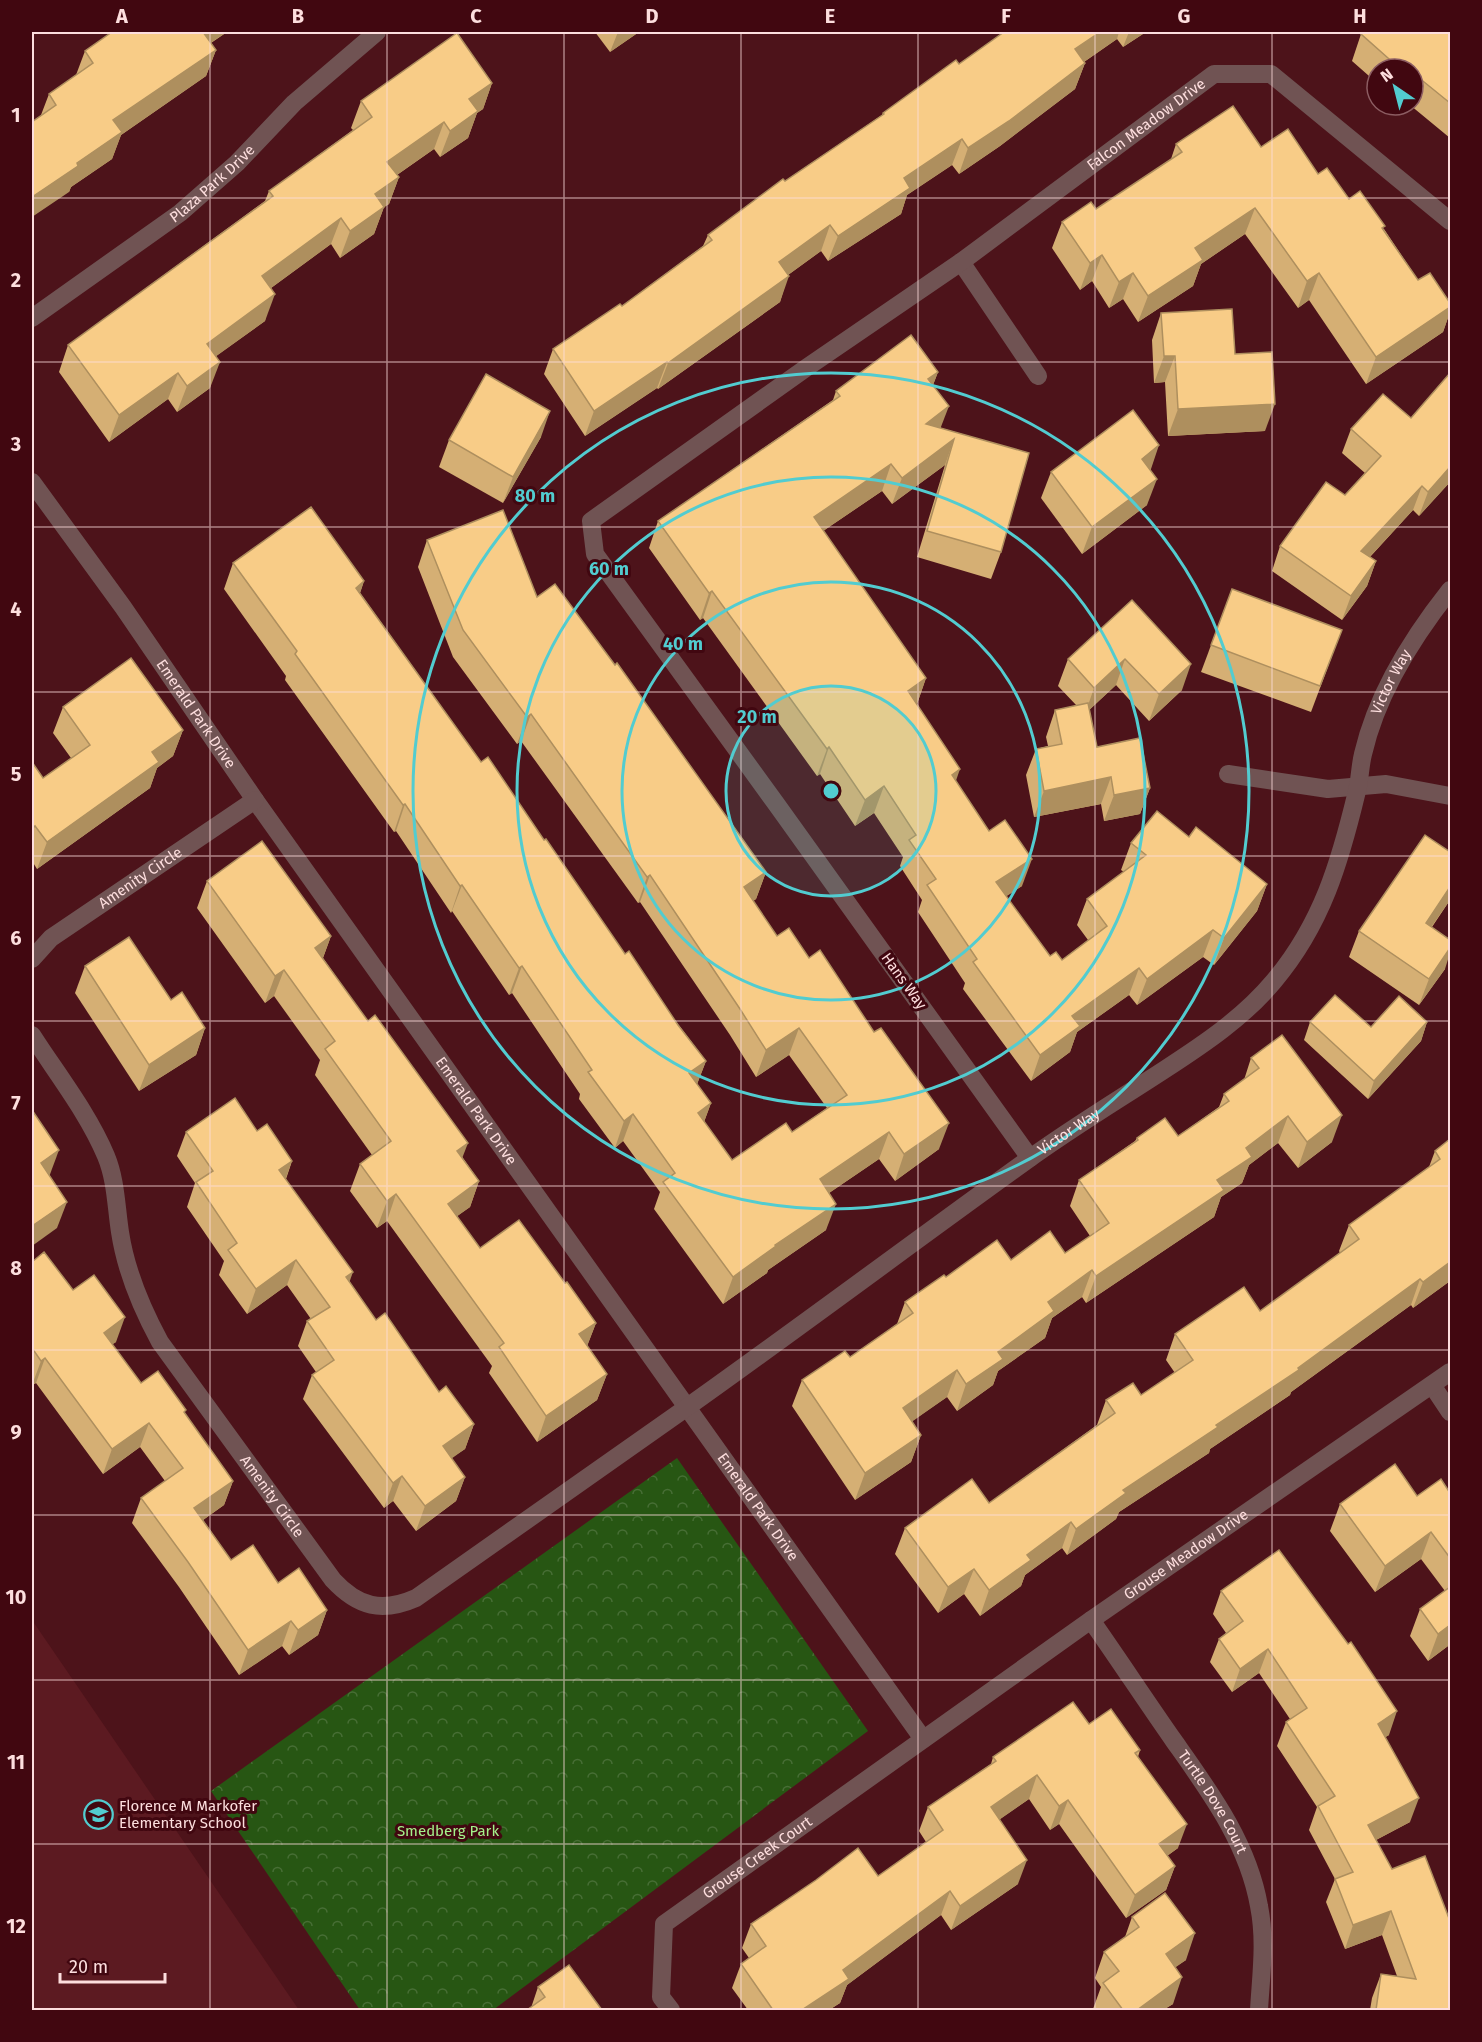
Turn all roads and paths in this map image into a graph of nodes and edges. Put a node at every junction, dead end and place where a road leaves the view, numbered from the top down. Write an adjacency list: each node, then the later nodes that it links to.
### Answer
1 (377, 32): 4 (street, Plaza Park Drive)
2 (1450, 221): 3 (street, Falcon Meadow Drive)
3 (961, 262): 5 (street, Falcon Meadow Drive); 6 (street)
4 (32, 318)
5 (806, 368): 15 (street, Hans Way)
6 (1038, 376)
7 (32, 482): 12 (street, Emerald Park Drive)
8 (1450, 590): 10 (street, Victor Way)
9 (1228, 774): 10 (street)
10 (1359, 786): 11 (street); 15 (street, Victor Way)
11 (1450, 796)
12 (255, 800): 13 (street, Amenity Circle); 18 (street, Emerald Park Drive)
13 (32, 960)
14 (32, 1035): 18 (street, Amenity Circle)
15 (1030, 1158): 18 (street, Victor Way)
16 (1450, 1372): 17 (street, Grouse Meadow Drive)
17 (1432, 1385): 19 (street); 20 (street, Grouse Meadow Drive)
18 (688, 1407): 21 (street, Emerald Park Drive)
19 (1450, 1412)
20 (1091, 1620): 21 (street, Grouse Meadow Drive); 23 (street, Turtle Dove Court)
21 (923, 1739): 22 (street, Grouse Creek Court)
22 (671, 2010)
23 (1259, 2010)

